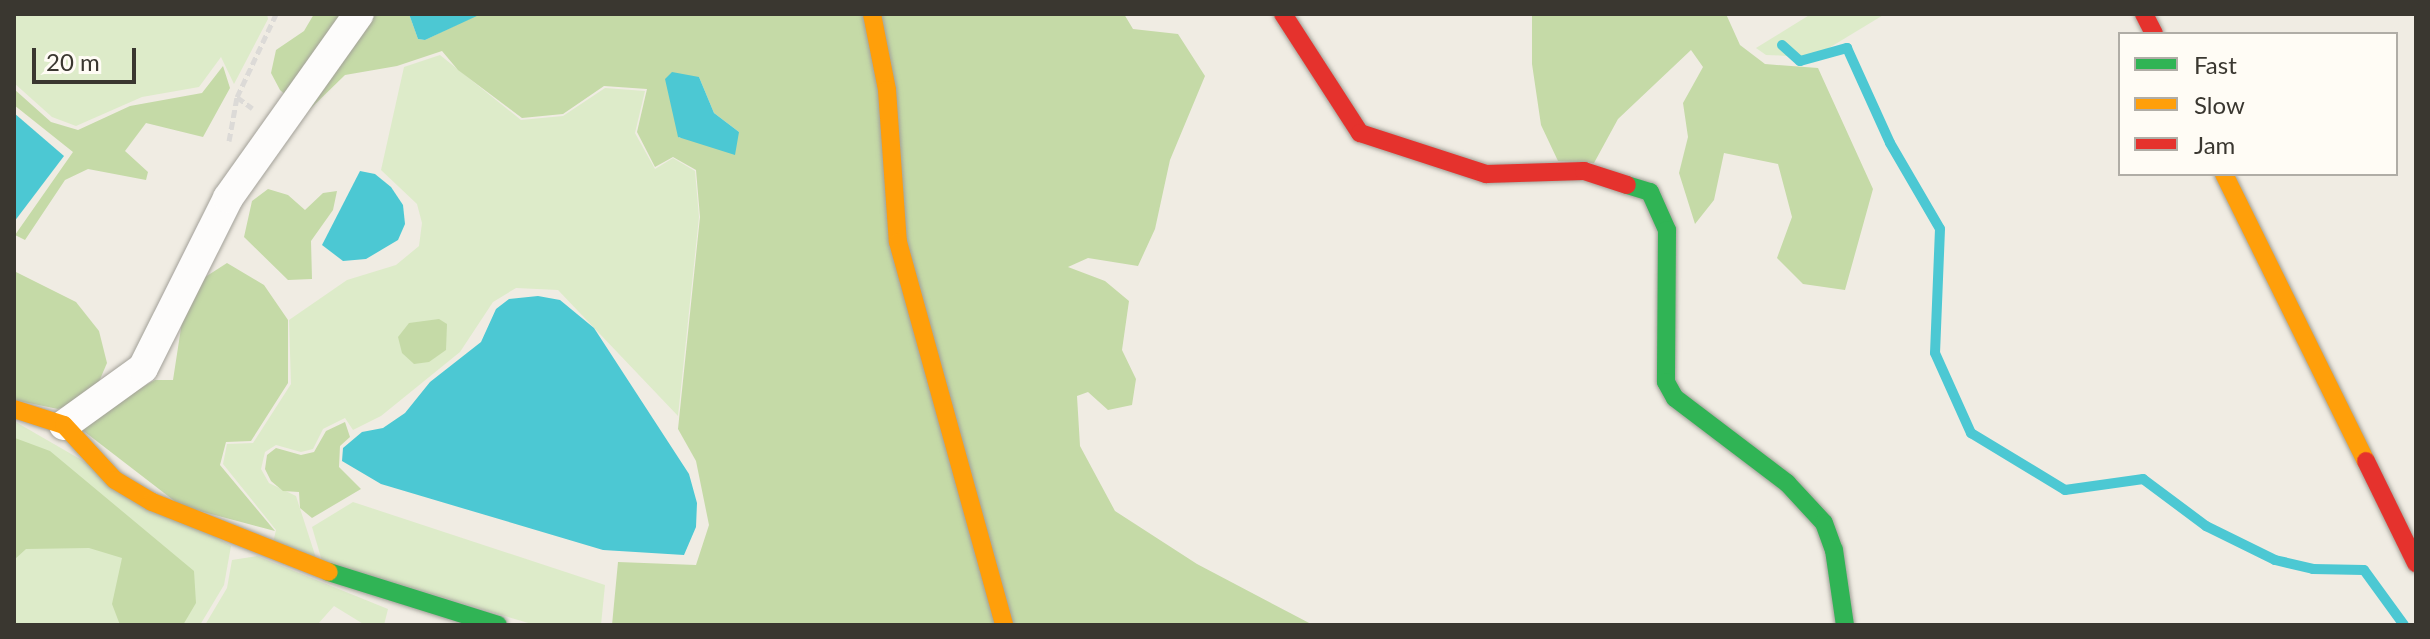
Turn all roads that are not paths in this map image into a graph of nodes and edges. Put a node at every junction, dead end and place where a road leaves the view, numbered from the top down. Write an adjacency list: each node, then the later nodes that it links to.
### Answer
1 (359, 14): 8 (street)
2 (872, 14): 11 (street)
3 (1283, 14): 12 (street)
4 (2144, 14): 5 (street)
5 (2153, 32)
6 (2225, 176): 9 (street)
7 (14, 409): 8 (street)
8 (64, 425): 10 (street)
9 (2416, 563)
10 (498, 625)
11 (1004, 625)
12 (1845, 625)

